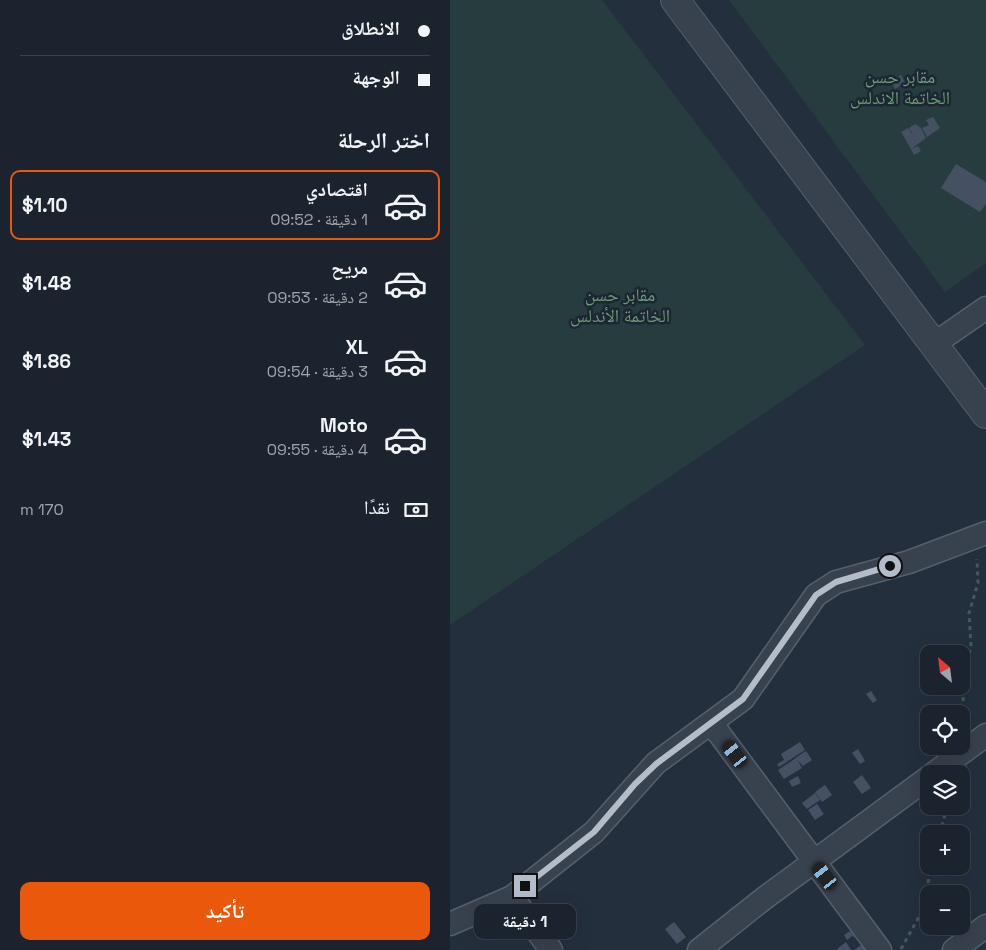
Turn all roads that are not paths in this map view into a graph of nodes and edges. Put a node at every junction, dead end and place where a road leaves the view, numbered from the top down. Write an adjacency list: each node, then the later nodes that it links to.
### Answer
1 (675, 0): 3 (street)
2 (986, 308): 3 (street)
3 (934, 344): 4 (street)
4 (986, 414)
5 (981, 535): 6 (street)
6 (712, 724): 10 (street); 11 (street)
7 (977, 741): 8 (street)
8 (945, 765)
9 (920, 784): 10 (street)
10 (814, 861): 15 (street); 16 (street)
11 (512, 897): 12 (street); 14 (street)
12 (450, 924)
13 (986, 926): 17 (street)
14 (551, 950)
15 (699, 950)
16 (880, 950)
17 (954, 950)

